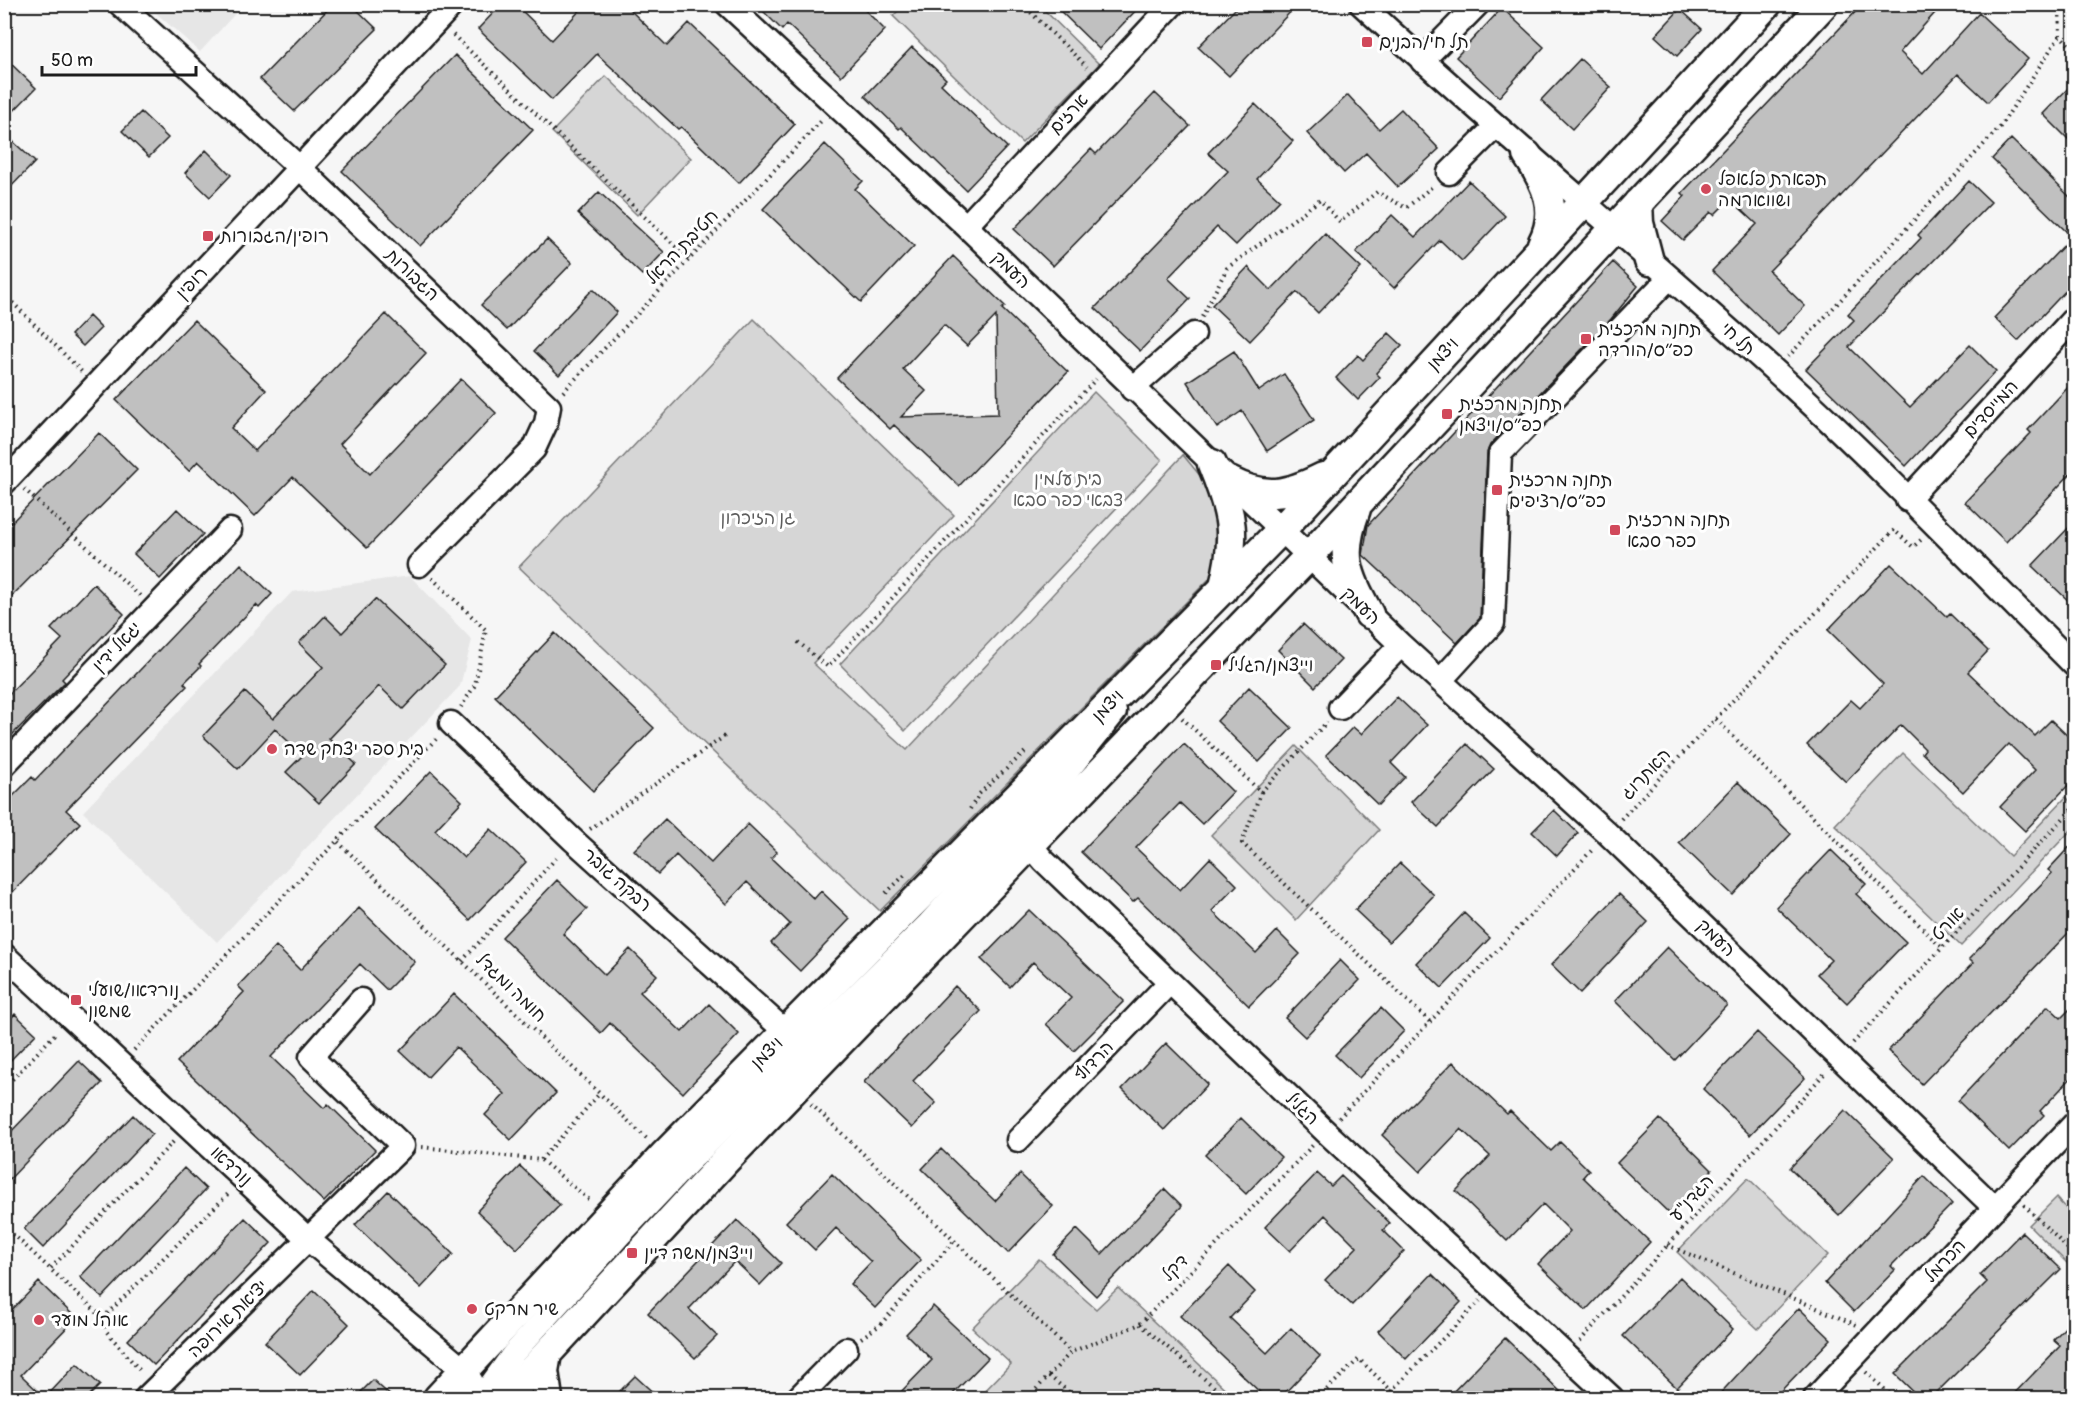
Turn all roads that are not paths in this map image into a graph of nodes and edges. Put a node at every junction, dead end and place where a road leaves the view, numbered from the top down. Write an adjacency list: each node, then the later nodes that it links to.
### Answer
1 (120, 4): 12 (street, הגבורות)
2 (727, 4): 16 (street, העמק)
3 (1173, 4): 16 (street, ארזים)
4 (1361, 4): 9 (street, תל חי)
5 (1478, 4): 9 (street)
6 (1767, 4): 14 (main road, ויצמן)
7 (1824, 4): 15 (main road, ויצמן)
8 (446, 13): 12 (street, רופין)
9 (1422, 62): 10 (street, תל חי)
10 (1495, 127): 11 (street, תל חי); 13 (street)
11 (1527, 155): 14 (street, תל חי); 18 (main road)
12 (300, 168): 25 (street, רופין); 31 (street, הגבורות)
13 (1449, 173)
14 (1584, 202): 17 (street, תל חי); 18 (main road, ויצמן)
15 (1638, 203): 17 (main road, ויצמן); 19 (main road)
16 (966, 226): 22 (street, העמק)
17 (1615, 228): 19 (street, תל חי); 26 (main road, ויצמן)
18 (1537, 253): 23 (main road, ויצמן)
19 (1659, 270): 27 (street, תל חי); 36 (street)
20 (2074, 318): 27 (street, המייסדים)
21 (1194, 334): 22 (street)
22 (1132, 389): 24 (street, העמק)
23 (1333, 472): 24 (main road); 29 (main road, ויצמן)
24 (1220, 473): 29 (street, העמק); 32 (main road)
25 (8, 480)
26 (1359, 500): 30 (main road, ויצמן); 33 (main road)
27 (1907, 500): 35 (street, תל חי)
28 (230, 530): 39 (street, יגאל ידין)
29 (1281, 530): 30 (street, העמק); 32 (main road, ויצמן)
30 (1310, 556): 33 (street, העמק); 40 (main road, ויצמן)
31 (419, 565)
32 (1223, 590): 40 (main road, ויצמן)
33 (1369, 614): 34 (street, העמק)
34 (1401, 645): 36 (street, העמק); 37 (street)
35 (2074, 664)
36 (1440, 681): 47 (street, העמק)
37 (1340, 708)
38 (451, 723): 44 (street, רבקה גובר)
39 (4, 765)
40 (1018, 826): 42 (street, הגליל); 44 (main road, ויצמן); 50 (street); 51 (main road, ויצמן)
41 (9, 968): 48 (street, נורדאו)
42 (1170, 982): 46 (street, הרדוף); 58 (street, הגליל)
43 (361, 1000): 48 (street, יציאת אירופה)
44 (787, 1034): 52 (main road, ויצמן)
45 (2074, 1124): 47 (street, הכרמל)
46 (1018, 1140)
47 (1995, 1208): 59 (street, הכרמל)
48 (309, 1240): 52 (street, נורדאו); 53 (street, יציאת אירופה)
49 (846, 1349): 57 (street)
50 (513, 1354): 52 (street); 54 (street)
51 (547, 1354): 54 (main road, ויצמן); 56 (main road)
52 (464, 1370): 54 (street, נורדאו); 55 (main road, ויצמן)
53 (151, 1394)
54 (500, 1394)
55 (438, 1398)
56 (548, 1398)
57 (798, 1398)
58 (1611, 1398)
59 (1815, 1398)

